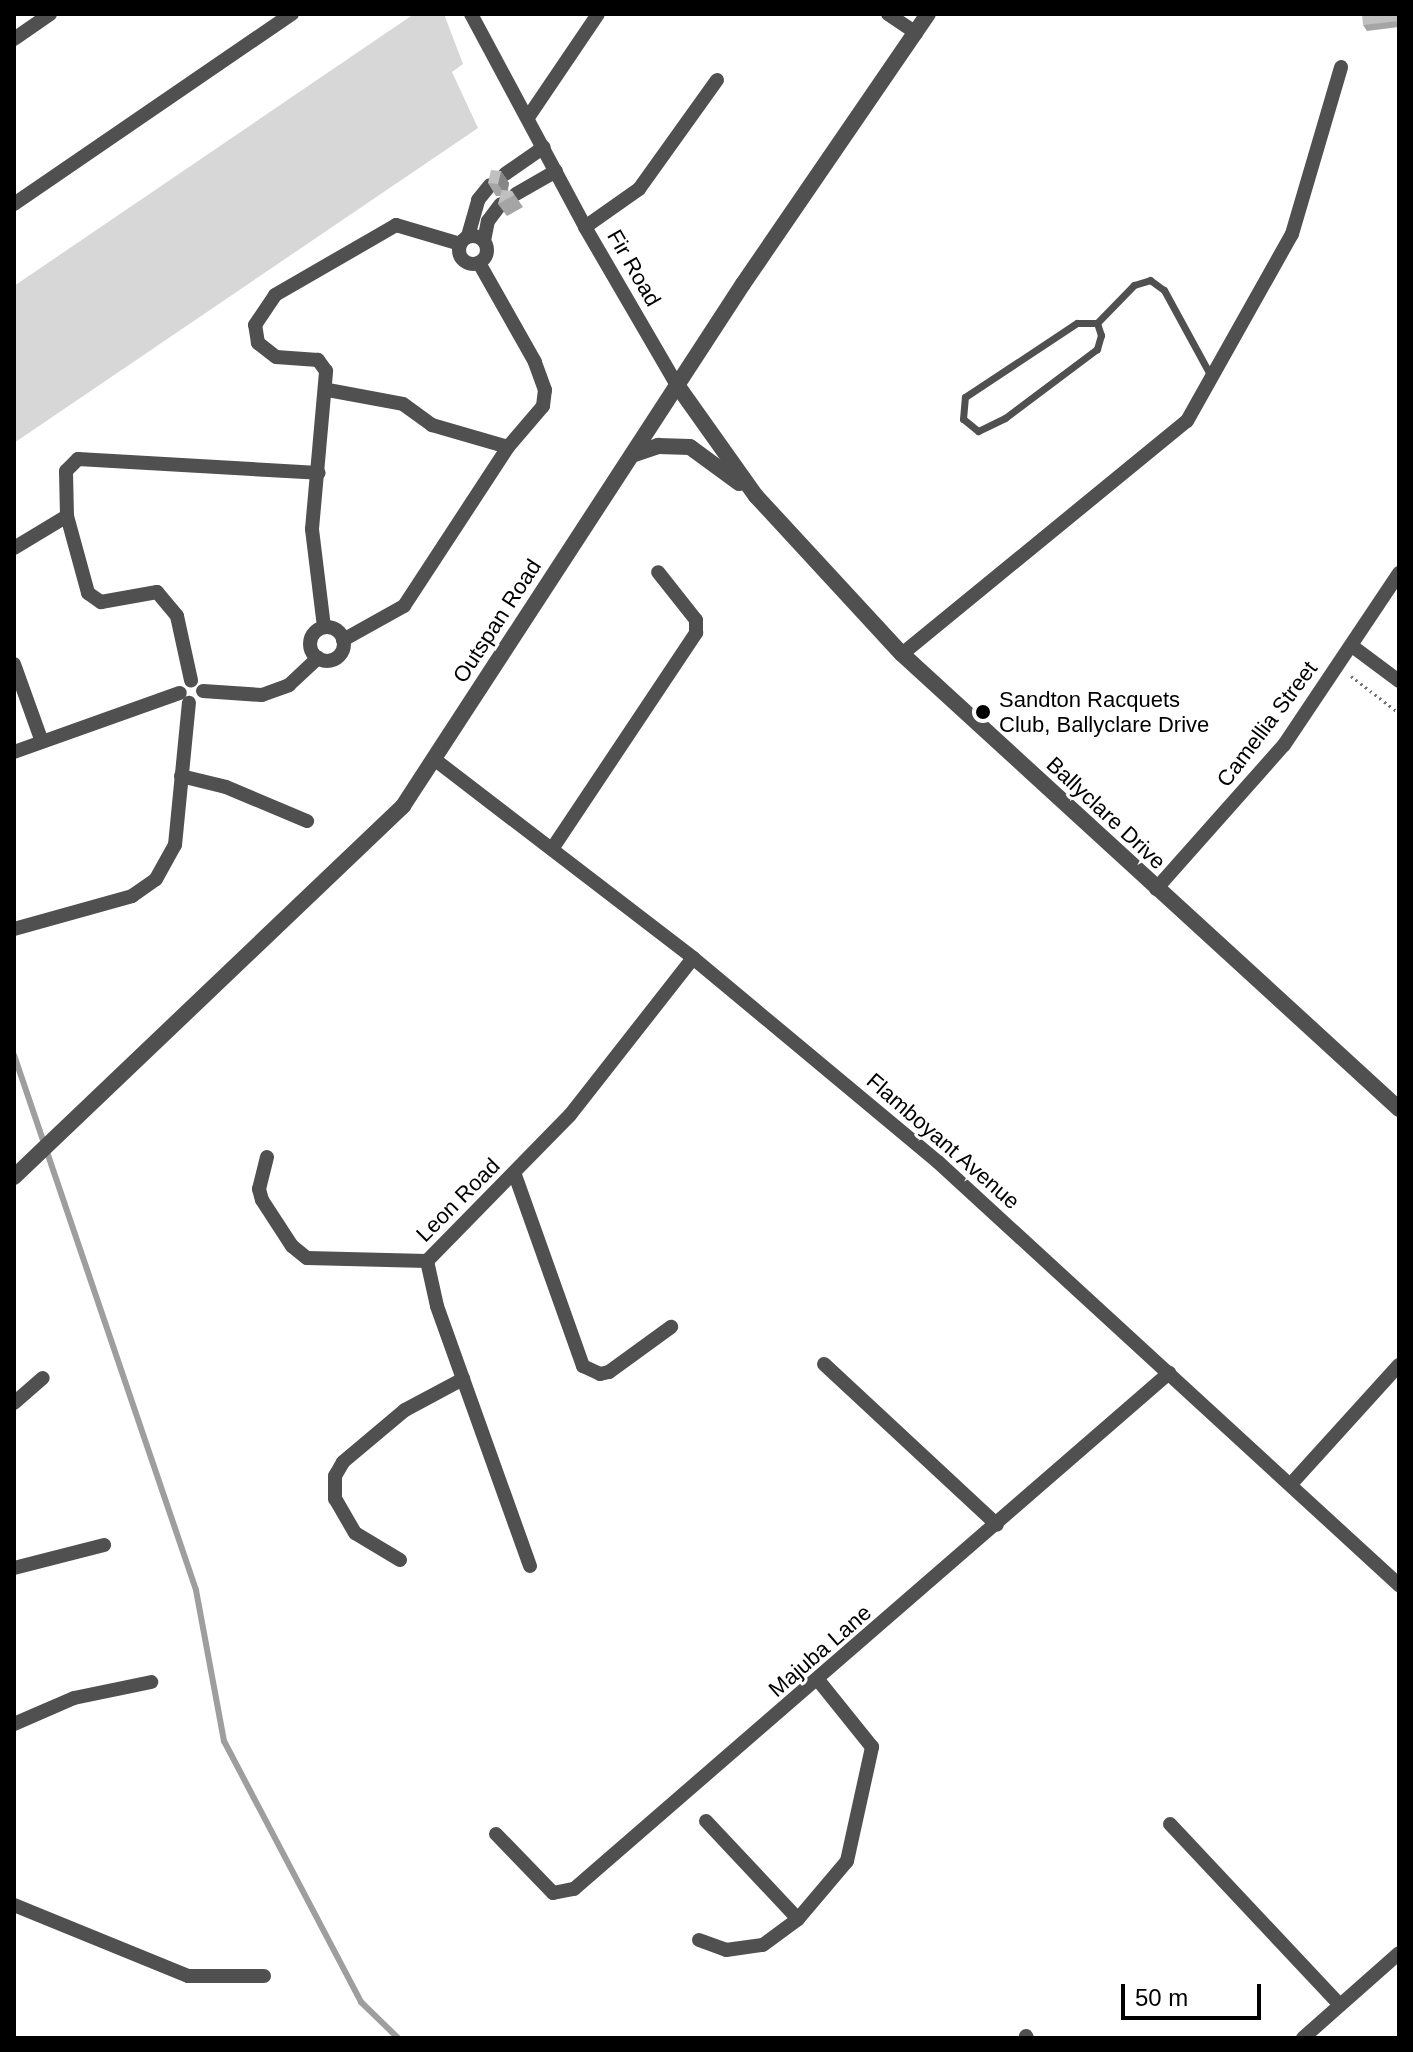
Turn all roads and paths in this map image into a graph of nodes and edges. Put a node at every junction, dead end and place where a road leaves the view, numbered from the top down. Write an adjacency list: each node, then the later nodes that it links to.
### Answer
1 (50, 14): 8 (street)
2 (292, 14): 17 (street)
3 (471, 14): 11 (street, Fir Road)
4 (598, 14): 11 (street)
5 (888, 14): 7 (street)
6 (928, 14): 7 (street, Outspan Road)
7 (916, 33): 25 (street, Outspan Road)
8 (16, 34)
9 (1341, 67): 24 (street)
10 (717, 80): 19 (street)
11 (529, 116): 12 (street, Fir Road)
12 (544, 147): 13 (street, Fir Road); 14 (street)
13 (556, 171): 16 (street); 19 (street, Fir Road)
14 (505, 174)
15 (490, 185): 20 (street)
16 (517, 193)
17 (14, 204)
18 (501, 204): 21 (street)
19 (585, 227): 25 (street, Fir Road)
20 (464, 240): 21 (street); 22 (street); 26 (street)
21 (484, 241): 22 (street)
22 (479, 263): 27 (street)
23 (1097, 323): 23 (lane); 24 (lane)
24 (1213, 378): 38 (street)
25 (677, 385): 28 (street, Outspan Road); 30 (street, Ballyclare Drive)
26 (328, 390): 27 (street); 29 (street)
27 (508, 447): 36 (street)
28 (632, 455): 30 (street); 47 (street, Outspan Road)
29 (319, 473): 31 (street); 35 (street)
30 (756, 496): 38 (street, Ballyclare Drive)
31 (67, 516): 32 (street); 41 (street)
32 (14, 548)
33 (658, 572): 50 (street)
34 (1399, 573): 37 (street, Camellia Street)
35 (324, 627): 36 (street); 39 (street)
36 (343, 640): 39 (street)
37 (1352, 646): 42 (street); 51 (street, Camellia Street)
38 (902, 654): 51 (street, Ballyclare Drive)
39 (318, 658): 43 (street)
40 (14, 664): 45 (street)
41 (191, 680): 43 (street); 44 (street)
42 (1399, 681)
43 (203, 691): 44 (street)
44 (184, 698): 45 (street); 48 (street)
45 (41, 739): 46 (street)
46 (14, 752)
47 (434, 759): 50 (street, Flamboyant Avenue); 57 (street, Outspan Road)
48 (181, 776): 49 (street); 52 (street)
49 (307, 821)
50 (552, 849): 53 (street, Flamboyant Avenue)
51 (1156, 889): 54 (street, Ballyclare Drive)
52 (14, 929)
53 (693, 958): 56 (street, Leon Road); 62 (street, Flamboyant Avenue)
54 (1399, 1109)
55 (267, 1157): 58 (street)
56 (515, 1175): 58 (street, Leon Road); 59 (street)
57 (14, 1177)
58 (427, 1261): 64 (street, Leon Road)
59 (671, 1327)
60 (824, 1364): 67 (street)
61 (1399, 1365): 66 (street)
62 (1169, 1373): 66 (street, Flamboyant Avenue); 67 (street, Majuba Lane)
63 (43, 1378): 65 (street)
64 (463, 1379): 69 (street); 70 (street, Leon Road)
65 (14, 1403)
66 (1291, 1484): 72 (street, Flamboyant Avenue)
67 (997, 1525): 73 (street, Majuba Lane)
68 (104, 1545): 71 (street)
69 (400, 1560)
70 (530, 1566)
71 (14, 1568)
72 (1399, 1585)
73 (819, 1681): 78 (street, Majuba Lane); 80 (street)
74 (151, 1682): 75 (street)
75 (14, 1724)
76 (706, 1821): 80 (street)
77 (1170, 1824): 84 (street)
78 (496, 1834)
79 (14, 1905): 83 (street)
80 (798, 1919): 81 (street)
81 (699, 1940)
82 (1399, 1953): 84 (street)
83 (264, 1976)
84 (1340, 2005): 85 (street)
85 (1303, 2038)

